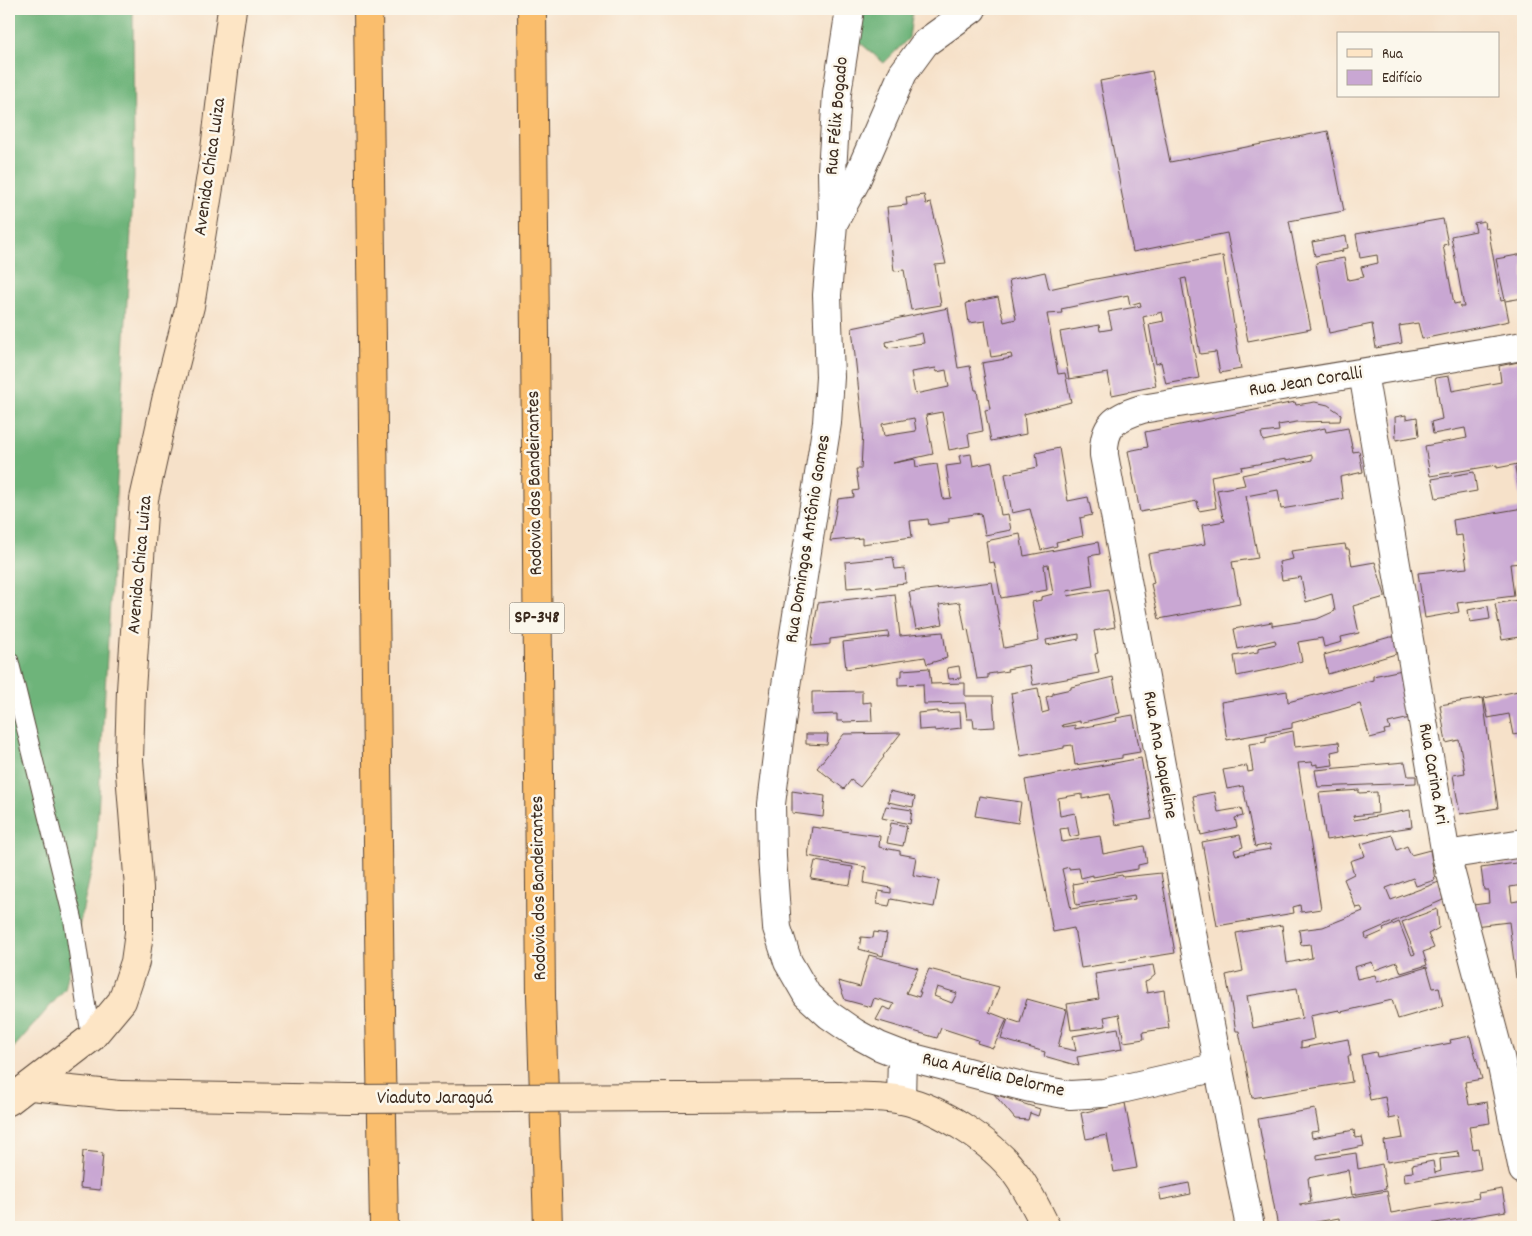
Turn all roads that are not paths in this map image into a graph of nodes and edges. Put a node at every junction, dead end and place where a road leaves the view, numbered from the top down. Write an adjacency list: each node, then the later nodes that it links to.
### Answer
1 (232, 9): 13 (main road, Avenida Chica Luiza)
2 (368, 9): 20 (highway)
3 (532, 9): 21 (highway, Rodovia dos Bandeirantes / SP-348)
4 (850, 9): 6 (street, Rua Félix Bogado)
5 (972, 9): 6 (street, Rua Domingos Antônio Gomes)
6 (833, 224): 14 (street, Rua Domingos Antônio Gomes)
7 (1523, 346): 8 (street, Rua Jean Coralli)
8 (1363, 373): 9 (street, Rua Jean Coralli); 12 (street, Rua Carina Ari)
9 (1103, 442): 15 (street, Rua Ana Jaqueline)
10 (9, 660): 13 (lane)
11 (1523, 843): 12 (street)
12 (1446, 855): 19 (street, Rua Carina Ari)
13 (92, 1038): 16 (main road, Avenida Chica Luiza)
14 (902, 1055): 15 (street, Rua Aurélia Delorme); 17 (street)
15 (1218, 1067): 23 (street)
16 (31, 1086): 17 (main road, Viaduto Jaraguá, bridge); 18 (main road, Avenida Chica Luiza)
17 (901, 1100): 22 (main road)
18 (9, 1102)
19 (1523, 1170)
20 (384, 1227)
21 (548, 1227)
22 (1046, 1227)
23 (1250, 1227)

